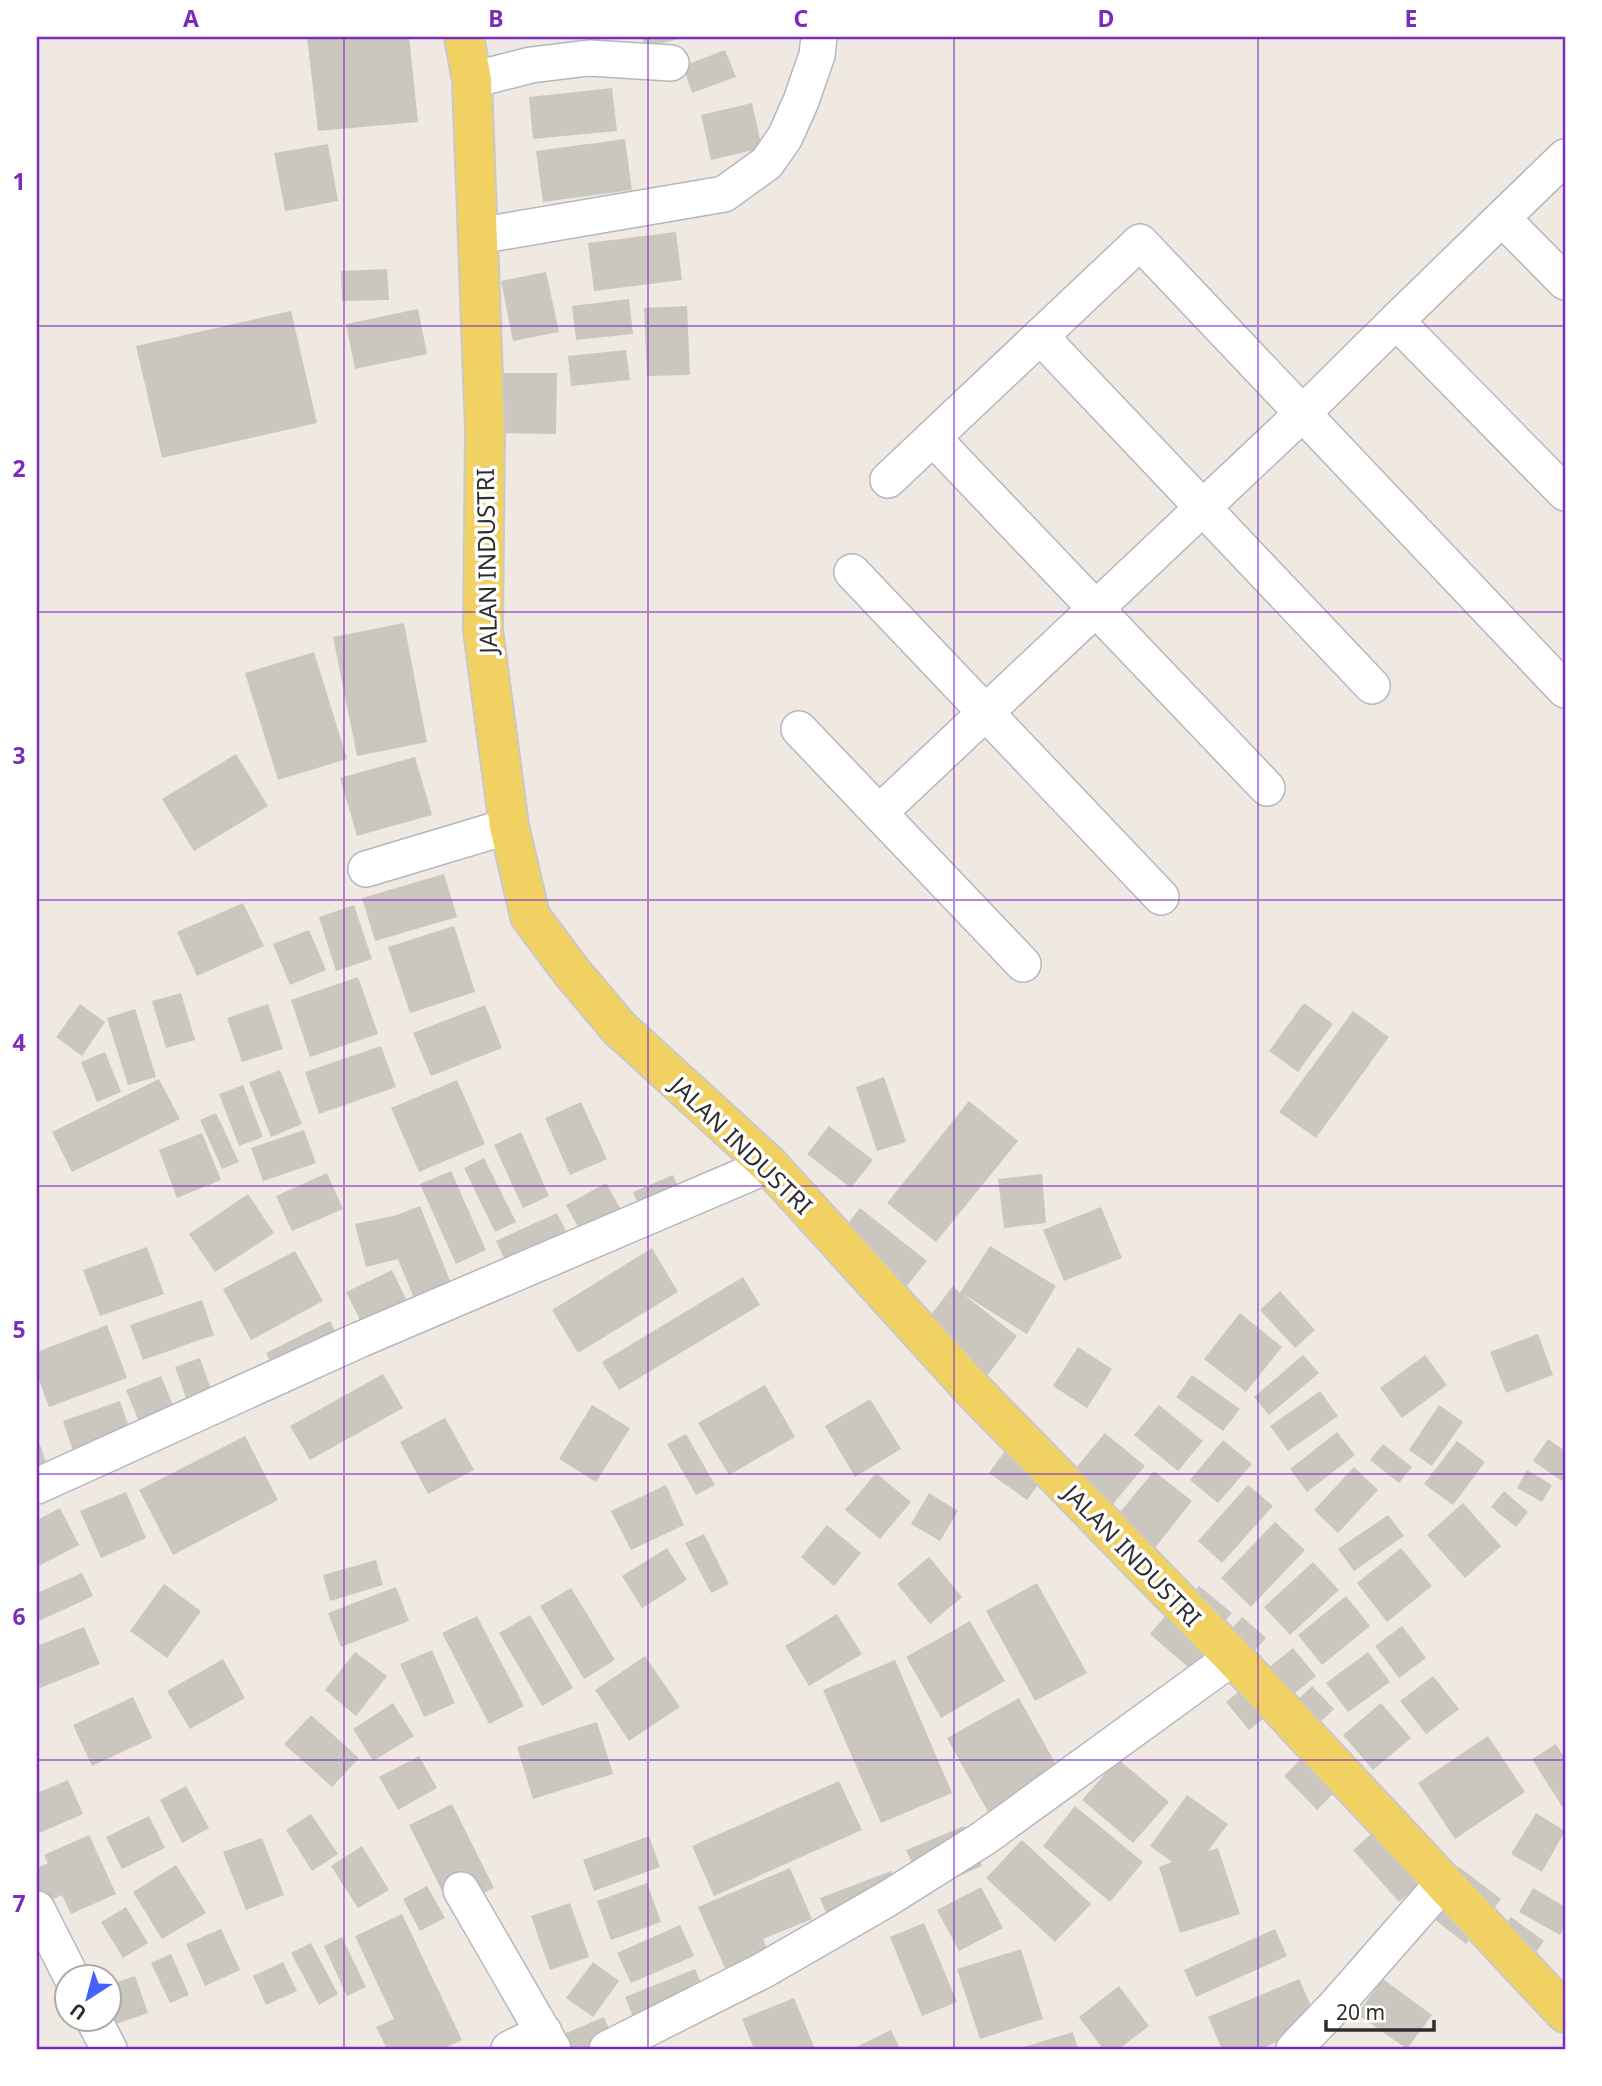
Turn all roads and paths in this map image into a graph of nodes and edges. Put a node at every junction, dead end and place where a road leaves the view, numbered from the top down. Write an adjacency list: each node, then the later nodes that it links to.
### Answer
1 (464, 37): 4 (main road, JALAN INDUSTRI)
2 (819, 37): 7 (street)
3 (671, 64): 4 (street)
4 (472, 80): 7 (main road, JALAN INDUSTRI)
5 (1565, 156): 6 (street)
6 (1502, 218): 8 (street); 9 (street)
7 (478, 236): 24 (main road, JALAN INDUSTRI)
8 (1565, 282)
9 (1396, 321): 11 (street); 14 (street)
10 (1040, 337): 11 (street); 12 (street); 15 (street)
11 (1303, 413): 15 (street); 19 (street)
12 (933, 438): 13 (street); 17 (street)
13 (888, 480)
14 (1565, 493)
15 (1202, 507): 17 (street); 18 (street)
16 (852, 572): 20 (street)
17 (1096, 608): 20 (street); 22 (street)
18 (1372, 686)
19 (1565, 690)
20 (986, 712): 23 (street); 26 (street)
21 (799, 729): 23 (street)
22 (1267, 788)
23 (879, 813): 27 (street)
24 (509, 826): 25 (street); 28 (main road, JALAN INDUSTRI)
25 (366, 869)
26 (1161, 897)
27 (1023, 964)
28 (769, 1165): 29 (street); 30 (main road, JALAN INDUSTRI)
29 (37, 1486)
30 (1233, 1657): 31 (main road, JALAN INDUSTRI); 38 (street)
31 (1443, 1884): 35 (main road, JALAN INDUSTRI); 39 (street)
32 (461, 1891): 36 (street)
33 (37, 1909): 34 (street)
34 (65, 1964)
35 (1565, 2013)
36 (549, 2041): 37 (street)
37 (509, 2049)
38 (607, 2049)
39 (1294, 2049)

